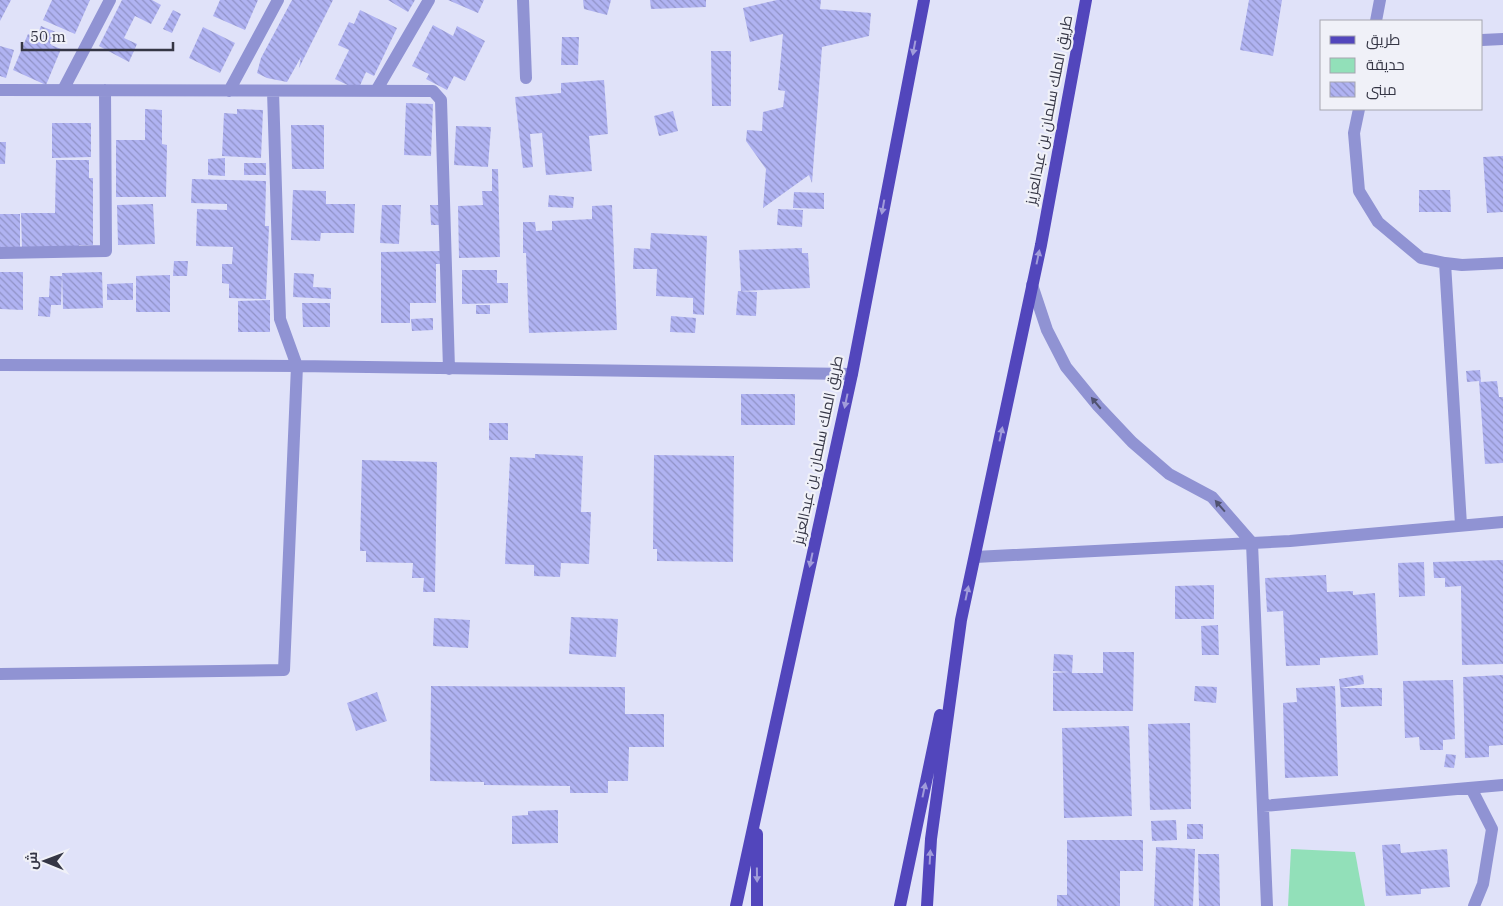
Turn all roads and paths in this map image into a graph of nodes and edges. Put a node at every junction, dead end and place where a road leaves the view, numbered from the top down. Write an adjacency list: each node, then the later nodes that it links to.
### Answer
1 (110, 0): 13 (street)
2 (278, 0): 15 (street)
3 (429, 0): 17 (street)
4 (523, 0): 11 (street)
5 (924, 0): 26 (main road, طريق الملك سلمان بن عبدالعزيز, one-way to 26)
6 (1086, 0): 22 (main road, طريق الملك سلمان بن عبدالعزيز, one-way to 6)
7 (1380, 0): 8 (street)
8 (1376, 20)
9 (1503, 39): 10 (street)
10 (1483, 40)
11 (526, 78)
12 (0, 90): 13 (street)
13 (63, 90): 14 (street)
14 (104, 90): 15 (street); 19 (street)
15 (229, 91): 16 (street)
16 (273, 91): 17 (street); 24 (street)
17 (376, 91): 25 (street)
18 (1359, 110): 20 (street)
19 (0, 253)
20 (1445, 263): 21 (street); 28 (street)
21 (1503, 263)
22 (1032, 286): 29 (street, one-way to 22); 30 (main road, طريق الملك سلمان بن عبدالعزيز, one-way to 22)
23 (0, 365): 24 (street)
24 (297, 366): 25 (street); 32 (street)
25 (449, 369): 26 (street)
26 (852, 374): 36 (main road, طريق الملك سلمان بن عبدالعزيز, one-way to 36)
27 (1503, 522): 28 (street)
28 (1461, 525): 29 (street)
29 (1252, 543): 30 (street); 35 (street)
30 (975, 557): 31 (main road, طريق الملك سلمان بن عبدالعزيز, one-way to 30)
31 (961, 620): 39 (main road, one-way to 31); 40 (main road, طريق الملك سلمان بن عبدالعزيز, one-way to 31)
32 (0, 674)
33 (1503, 785): 34 (street)
34 (1471, 788): 35 (street); 42 (street)
35 (1264, 806): 41 (street)
36 (756, 809): 37 (main road, طريق الملك سلمان بن عبدالعزيز); 38 (main road, one-way to 38)
37 (736, 906)
38 (757, 906)
39 (900, 906)
40 (927, 906)
41 (1267, 906)
42 (1474, 906)

